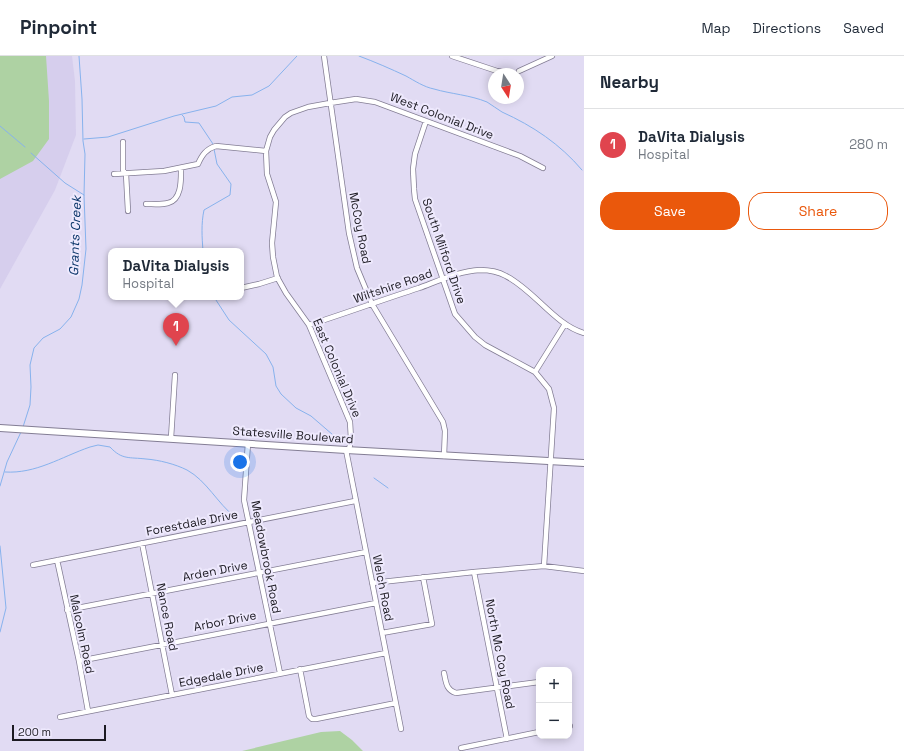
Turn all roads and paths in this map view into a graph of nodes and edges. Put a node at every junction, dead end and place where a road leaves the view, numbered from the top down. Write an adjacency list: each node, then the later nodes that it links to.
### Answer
1 (324, 56): 6 (street, McCoy Road)
2 (452, 56): 4 (street)
3 (552, 56): 5 (street)
4 (488, 68)
5 (524, 68)
6 (330, 103): 7 (street, West Colonial Drive); 9 (street, East Colonial Drive); 19 (street, McCoy Road)
7 (426, 121): 11 (street, West Colonial Drive); 17 (street, South Milford Drive)
8 (123, 142): 13 (street)
9 (266, 150): 10 (street); 16 (street, East Colonial Drive)
10 (181, 168): 13 (street); 14 (street)
11 (542, 168)
12 (114, 174): 13 (street)
13 (126, 174): 15 (street)
14 (146, 204)
15 (128, 211)
16 (278, 278): 18 (street); 21 (street, East Colonial Drive)
17 (443, 280): 19 (street, Wiltshire Road); 20 (street, Wiltshire Road); 23 (street, South Milford Drive)
18 (244, 287)
19 (372, 304): 21 (street, Wiltshire Road); 29 (street, McCoy Road)
20 (565, 324): 22 (street, Wiltshire Road); 23 (street)
21 (309, 325): 28 (street, East Colonial Drive)
22 (584, 333)
23 (535, 372): 30 (street, South Milford Drive)
24 (174, 375): 26 (street)
25 (0, 428): 26 (main road, Statesville Boulevard)
26 (171, 438): 27 (main road, Statesville Boulevard)
27 (248, 443): 28 (main road, Statesville Boulevard); 33 (street, Meadowbrook Road)
28 (347, 450): 29 (main road, Statesville Boulevard); 32 (street, Welch Road)
29 (444, 456): 30 (main road, Statesville Boulevard)
30 (551, 461): 31 (main road, Statesville Boulevard); 38 (street, South Milford Drive)
31 (584, 463)
32 (355, 501): 33 (street, Forestdale Drive); 35 (street, Welch Road)
33 (248, 522): 34 (street, Forestdale Drive); 41 (street, Meadowbrook Road)
34 (142, 543): 36 (street, Forestdale Drive); 44 (street, Nance Road)
35 (366, 552): 41 (street, Arden Drive); 43 (street, Welch Road)
36 (57, 560): 37 (street, Forestdale Drive); 46 (street, Malcolm Road)
37 (33, 565)
38 (544, 566): 39 (street); 40 (street)
39 (584, 571)
40 (474, 572): 42 (street); 56 (street, North Mc Coy Road)
41 (258, 573): 44 (street, Arden Drive); 47 (street, Meadowbrook Road)
42 (423, 577): 43 (street); 48 (street)
43 (372, 583): 45 (street, Welch Road)
44 (152, 594): 46 (street, Arden Drive); 49 (street, Nance Road)
45 (376, 603): 47 (street, Arbor Drive); 48 (street, Welch Road)
46 (67, 610): 51 (street, Malcolm Road)
47 (270, 623): 49 (street, Arbor Drive); 53 (street, Meadowbrook Road)
48 (382, 633): 50 (street, Welch Road)
49 (162, 644): 51 (street, Arbor Drive); 57 (street, Nance Road)
50 (386, 652): 52 (street, Edgedale Drive); 58 (street, Welch Road)
51 (79, 661): 59 (street, Malcolm Road)
52 (300, 669): 53 (street, Edgedale Drive); 58 (street)
53 (280, 673): 57 (street, Edgedale Drive)
54 (444, 673): 56 (street)
55 (536, 682): 56 (street)
56 (496, 688): 63 (street, North Mc Coy Road)
57 (172, 695): 59 (street, Edgedale Drive)
58 (396, 703): 61 (street, Welch Road)
59 (88, 711): 60 (street, Edgedale Drive)
60 (60, 717)
61 (401, 729)
62 (536, 733): 63 (street)
63 (507, 739): 64 (street)
64 (461, 748)

